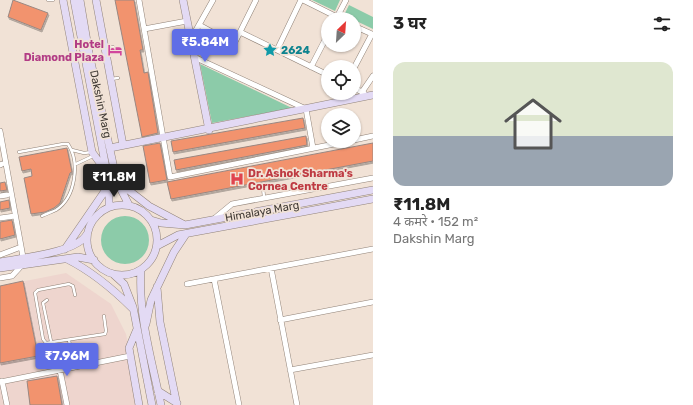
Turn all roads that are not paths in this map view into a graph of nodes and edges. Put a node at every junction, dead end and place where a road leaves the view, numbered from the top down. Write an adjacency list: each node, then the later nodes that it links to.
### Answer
1 (48, 0): 2 (lane)
2 (53, 0)
3 (63, 0): 44 (main road)
4 (74, 0): 45 (main road, Dakshin Marg)
5 (80, 0): 40 (main road, Dakshin Marg)
6 (96, 0): 22 (main road)
7 (139, 0): 17 (street)
8 (182, 0): 15 (main road)
9 (213, 0): 16 (street)
10 (256, 0): 19 (street)
11 (302, 0): 13 (street); 24 (street)
12 (346, 0): 14 (street)
13 (326, 12)
14 (341, 12)
15 (187, 21): 17 (street); 20 (main road)
16 (199, 26): 19 (street); 20 (street)
17 (144, 29): 36 (street)
18 (361, 29): 26 (street)
19 (240, 32): 24 (street)
20 (191, 40): 25 (main road)
21 (113, 47): 22 (lane)
22 (105, 48): 38 (main road)
23 (321, 48): 27 (street)
24 (277, 50): 27 (street)
25 (194, 57): 32 (street); 34 (main road)
26 (358, 60)
27 (311, 67): 28 (street)
28 (321, 72)
29 (373, 76): 30 (street)
30 (362, 92): 31 (street)
31 (372, 96): 32 (main road)
32 (306, 109): 34 (main road); 41 (street)
33 (0, 130): 58 (street)
34 (209, 130): 36 (main road)
35 (373, 136): 37 (street)
36 (163, 138): 38 (main road); 41 (street)
37 (361, 139)
38 (123, 146): 40 (main road)
39 (321, 146): 41 (street)
40 (110, 148): 48 (main road, Dakshin Marg)
41 (313, 148)
42 (72, 150): 43 (lane); 44 (lane); 46 (lane)
43 (19, 152)
44 (94, 153): 45 (main road); 46 (lane)
45 (104, 162): 49 (main road, Dakshin Marg)
46 (76, 164): 59 (lane)
47 (373, 178): 54 (street)
48 (117, 182): 56 (main road, Dakshin Marg); 63 (main road)
49 (109, 184): 57 (main road, Dakshin Marg); 68 (main road)
50 (263, 188): 54 (lane)
51 (373, 190): 61 (main road, Himalaya Marg)
52 (7, 195): 53 (street)
53 (0, 196)
54 (264, 198): 61 (street)
55 (373, 199): 65 (main road, Himalaya Marg)
56 (129, 206): 57 (main road); 62 (main road)
57 (109, 207): 64 (main road)
58 (16, 216): 60 (street); 67 (street)
59 (42, 216)
60 (0, 218)
61 (214, 219): 63 (main road, Himalaya Marg)
62 (151, 220): 63 (main road, Himalaya Marg); 66 (main road)
63 (185, 224)
64 (88, 233): 68 (main road); 73 (main road)
65 (186, 234): 66 (main road, Himalaya Marg); 82 (main road)
66 (157, 246): 77 (main road)
67 (21, 247): 70 (street); 72 (street)
68 (65, 249): 72 (main road)
69 (373, 249): 76 (street)
70 (0, 255)
71 (66, 258): 72 (main road); 73 (main road); 86 (main road)
72 (23, 260): 74 (main road); 75 (main road); 79 (street)
73 (94, 260): 78 (main road)
74 (0, 262)
75 (0, 268)
76 (271, 268): 80 (street); 88 (street)
77 (141, 270): 78 (main road); 89 (main road)
78 (112, 273): 86 (main road)
79 (0, 278)
80 (214, 279): 81 (street); 106 (street)
81 (187, 284)
82 (157, 287): 89 (main road); 100 (main road)
83 (75, 295): 92 (lane)
84 (47, 300): 92 (lane)
85 (373, 302): 88 (street)
86 (133, 310): 90 (main road)
87 (104, 316): 91 (lane)
88 (280, 320): 97 (street)
89 (146, 328): 99 (main road)
90 (137, 329): 94 (main road); 104 (main road)
91 (69, 340): 92 (lane); 95 (lane)
92 (52, 343): 96 (lane)
93 (373, 355): 97 (street)
94 (130, 356): 95 (street); 103 (main road)
95 (74, 367): 96 (street)
96 (59, 370): 98 (street); 102 (street)
97 (290, 370): 107 (street)
98 (1, 381): 101 (street)
99 (158, 391): 100 (main road); 105 (main road)
100 (177, 404)
101 (7, 405)
102 (67, 405)
103 (139, 405)
104 (152, 405)
105 (161, 405)
106 (240, 405)
107 (296, 405)

